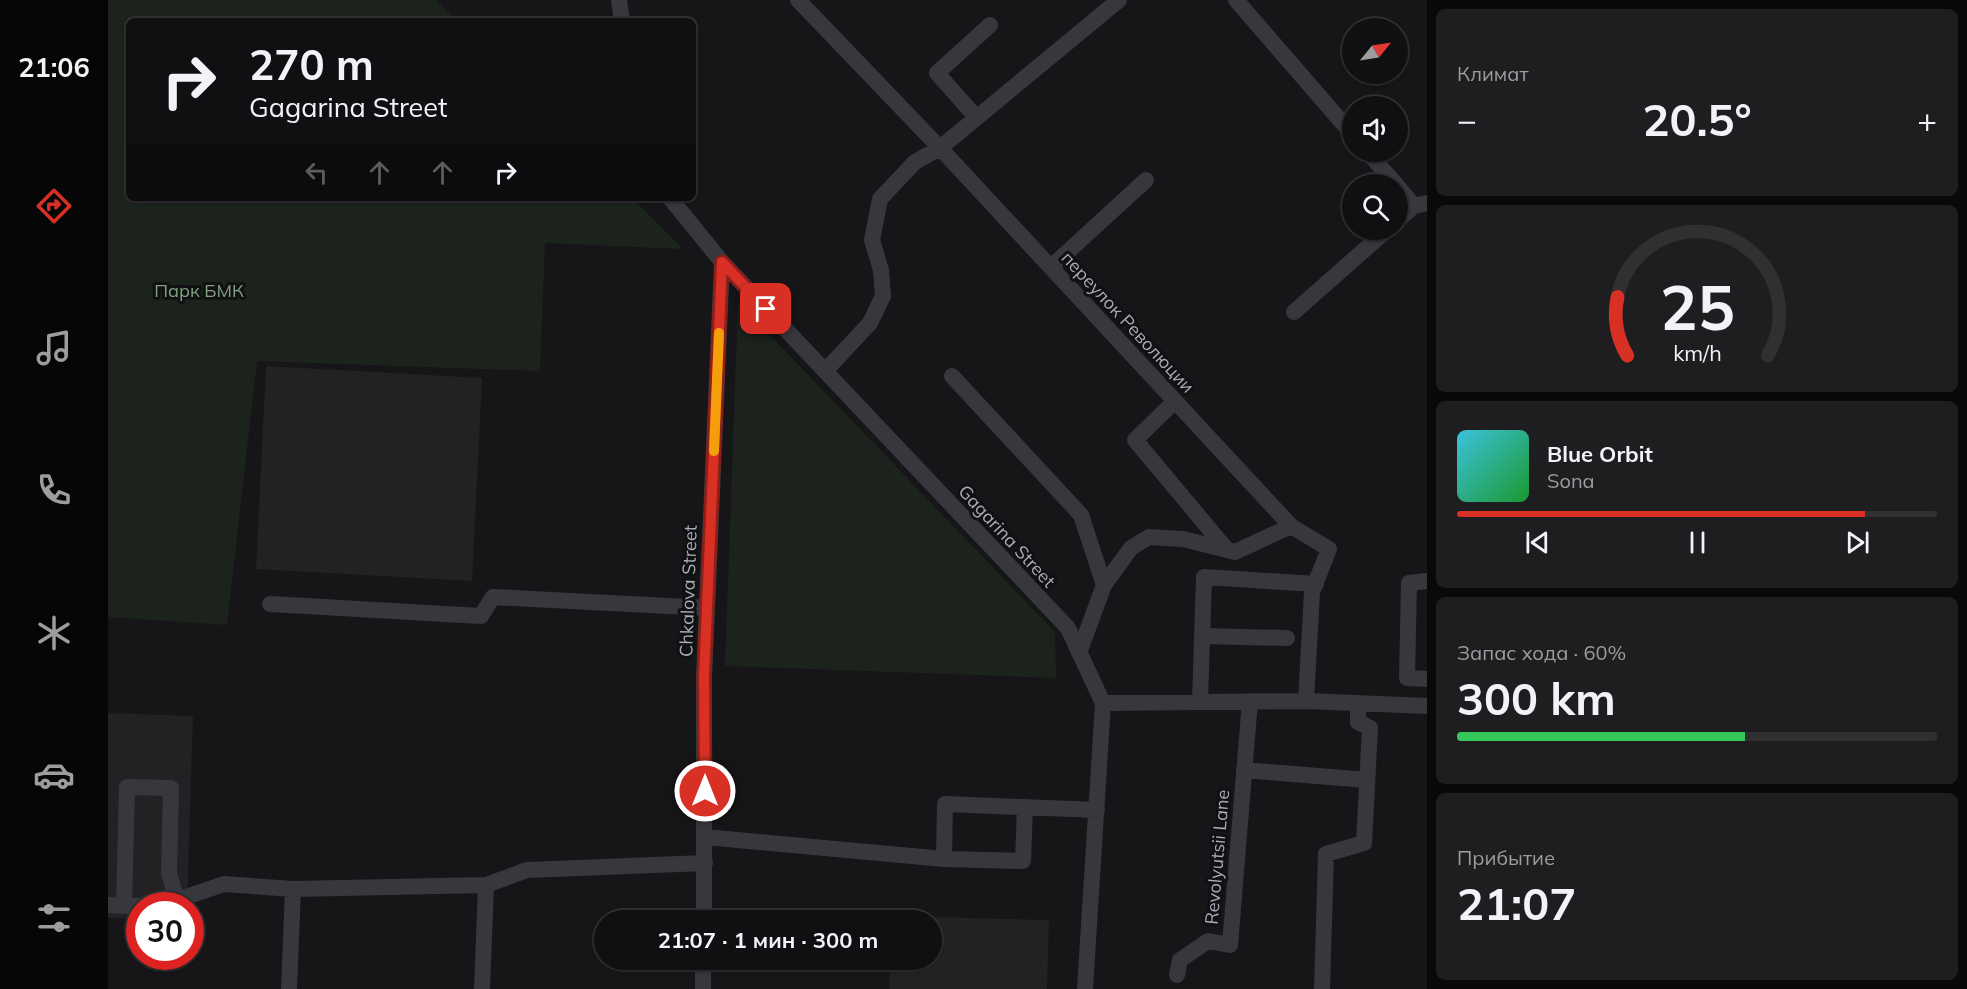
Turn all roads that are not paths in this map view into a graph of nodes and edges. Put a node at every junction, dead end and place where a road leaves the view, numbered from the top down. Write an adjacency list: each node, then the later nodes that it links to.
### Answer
1 (619, 0): 5 (street)
2 (798, 0): 9 (street, переулок Революции)
3 (1119, 0): 7 (street)
4 (1236, 0): 8 (street)
5 (622, 18)
6 (990, 25): 7 (street)
7 (976, 117): 9 (street)
8 (1342, 122)
9 (940, 148): 19 (street, переулок Революции); 21 (street)
10 (1376, 162): 11 (street)
11 (1386, 174)
12 (1146, 180): 19 (street)
13 (1408, 195): 15 (street)
14 (672, 201): 18 (street, Gagarina Street)
15 (1421, 205): 16 (street)
16 (1408, 213)
17 (1376, 240): 20 (street)
18 (722, 262): 21 (street, Gagarina Street); 30 (street, Chkalova Street)
19 (1051, 267): 23 (street, переулок Революции)
20 (1294, 312)
21 (825, 371): 33 (street, Gagarina Street)
22 (952, 376): 28 (street)
23 (1175, 401): 24 (street, переулок Революции); 25 (street)
24 (1291, 526): 25 (street); 27 (street, переулок Революции)
25 (1227, 550): 28 (street)
26 (1427, 581): 34 (street)
27 (1316, 584): 31 (street); 36 (street, переулок Революции)
28 (1104, 585): 33 (street)
29 (270, 604): 30 (street)
30 (707, 608): 45 (street, Chkalova Street)
31 (1202, 636): 32 (street); 37 (street)
32 (1287, 638)
33 (1079, 653): 38 (street, Gagarina Street)
34 (1427, 679)
35 (1250, 701): 36 (street); 37 (street); 41 (street, Revolyutsii Lane)
36 (1306, 701): 39 (street)
37 (1200, 702): 38 (street)
38 (1103, 703): 44 (street, Gagarina Street)
39 (1358, 704): 40 (street); 42 (street)
40 (1427, 706)
41 (1244, 770): 42 (street); 55 (street, Revolyutsii Lane)
42 (1367, 780): 60 (street)
43 (1025, 807): 44 (street); 46 (street); 46 (street)
44 (1096, 810): 59 (street, Gagarina Street)
45 (705, 837): 46 (street); 47 (street, Chkalova Street)
46 (944, 859)
47 (705, 863): 48 (street); 53 (street, Chkalova Street)
48 (486, 885): 49 (street); 57 (street)
49 (293, 889): 51 (street); 56 (street)
50 (173, 892): 52 (street)
51 (204, 892)
52 (124, 906)
53 (704, 910)
54 (703, 970): 58 (street)
55 (1177, 975)
56 (289, 989)
57 (482, 989)
58 (703, 989)
59 (1085, 989)
60 (1322, 989)

